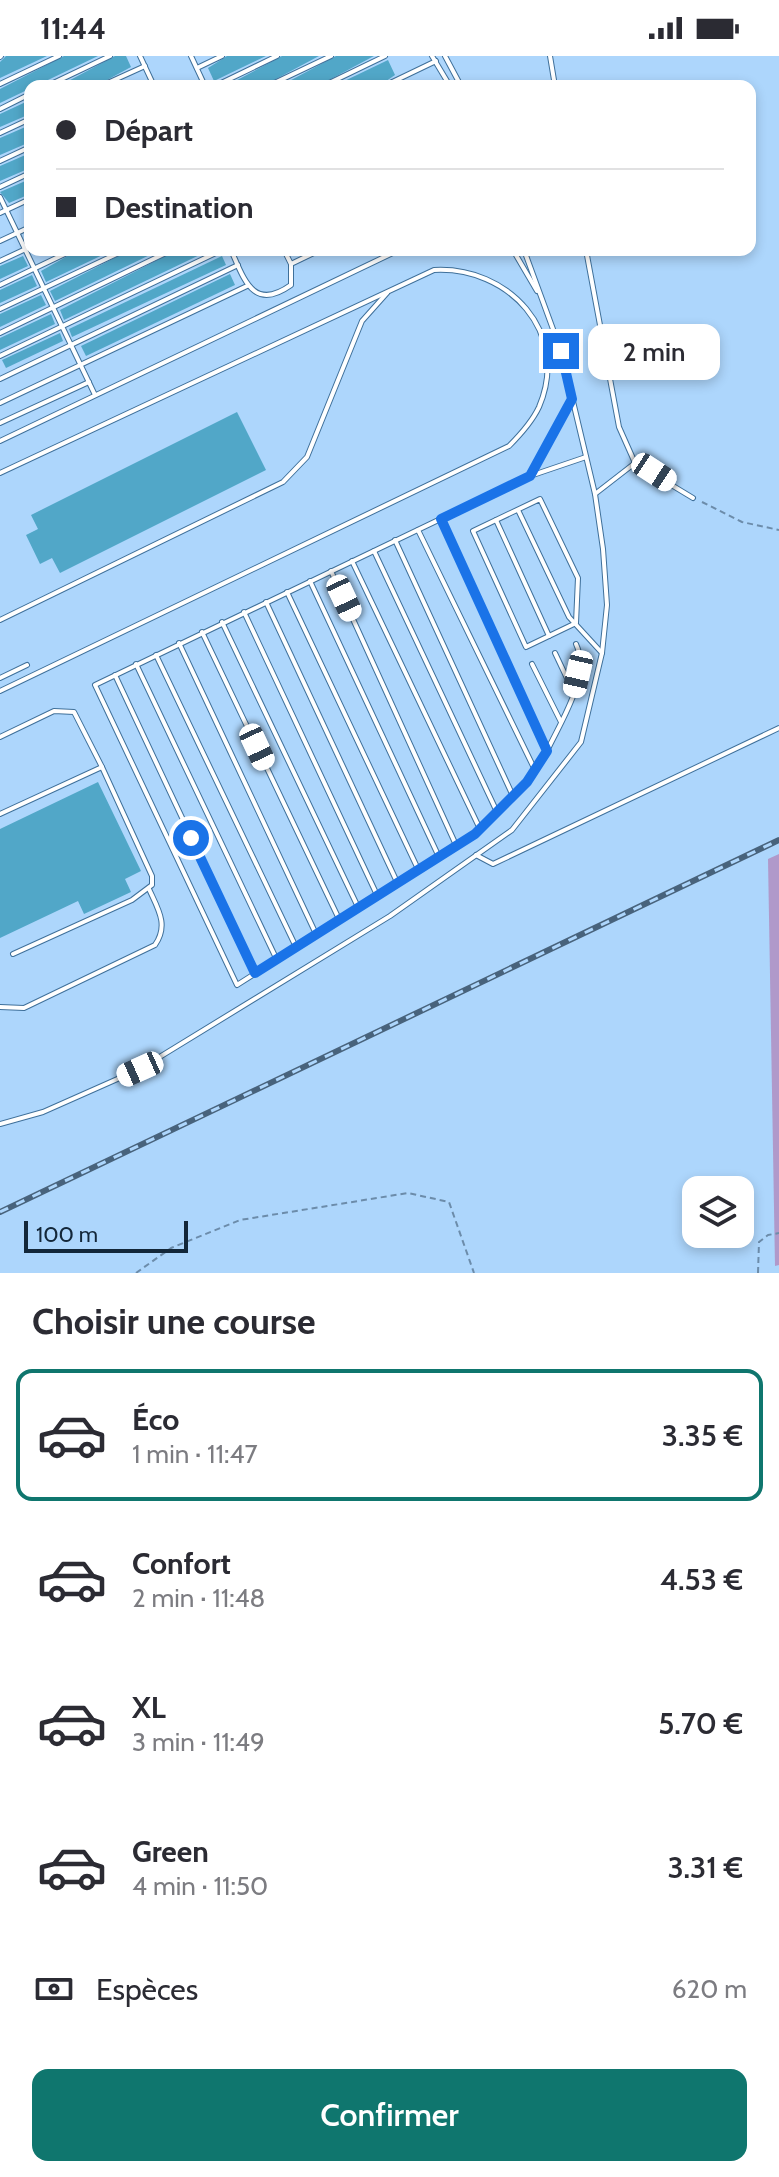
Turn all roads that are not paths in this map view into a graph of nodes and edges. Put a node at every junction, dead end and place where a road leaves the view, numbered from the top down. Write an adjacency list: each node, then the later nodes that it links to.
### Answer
1 (59, 56): 25 (lane)
2 (110, 56): 14 (lane)
3 (140, 56): 12 (lane)
4 (191, 56): 13 (lane)
5 (222, 56): 13 (lane)
6 (277, 56): 18 (lane)
7 (331, 56): 19 (lane)
8 (385, 56): 20 (lane)
9 (445, 56): 23 (lane)
10 (550, 56): 24 (lane)
11 (434, 58): 21 (lane); 22 (lane)
12 (145, 66): 15 (lane); 16 (lane)
13 (197, 68): 17 (lane)
14 (60, 80)
15 (114, 80)
16 (151, 80)
17 (202, 80)
18 (227, 80)
19 (281, 80)
20 (335, 80)
21 (395, 80)
22 (447, 80)
23 (458, 80)
24 (554, 80)
25 (0, 84)
26 (24, 97): 27 (lane)
27 (0, 109)
28 (24, 122): 29 (lane)
29 (0, 133)
30 (24, 150): 31 (lane)
31 (0, 161)
32 (24, 176): 33 (lane)
33 (0, 187)
34 (0, 197): 36 (lane)
35 (24, 202): 36 (lane)
36 (6, 210): 37 (lane); 39 (lane)
37 (0, 213)
38 (24, 230): 39 (lane)
39 (17, 233): 40 (lane); 41 (lane)
40 (0, 241)
41 (24, 243)
42 (24, 250): 55 (lane)
43 (30, 256): 58 (lane)
44 (61, 256): 58 (lane)
45 (112, 256): 61 (lane)
46 (159, 256): 64 (lane)
47 (209, 256): 66 (lane)
48 (234, 256): 57 (lane)
49 (287, 256): 56 (lane)
50 (308, 256): 56 (lane)
51 (386, 256): 73 (lane)
52 (517, 256): 63 (lane)
53 (526, 256): 63 (lane)
54 (587, 256): 79 (lane)
55 (0, 261)
56 (291, 264): 60 (lane)
57 (238, 265): 60 (lane); 68 (lane)
58 (34, 269): 59 (lane); 61 (lane)
59 (0, 285)
60 (247, 286): 70 (lane)
61 (44, 288): 64 (lane); 65 (lane)
62 (390, 290): 80 (lane); 96 (lane); 111 (lane)
63 (543, 300): 74 (lane)
64 (53, 307): 66 (lane); 67 (lane)
65 (0, 309)
66 (62, 326): 68 (lane); 69 (lane)
67 (0, 333)
68 (71, 345): 70 (lane); 71 (lane)
69 (0, 356)
70 (80, 365): 72 (lane); 75 (lane)
71 (0, 379)
72 (89, 382): 73 (lane); 76 (lane)
73 (95, 395): 77 (lane)
74 (572, 399): 78 (lane); 81 (lane)
75 (0, 403)
76 (0, 423)
77 (0, 441)
78 (586, 457): 81 (lane); 82 (lane)
79 (635, 463): 82 (lane); 83 (lane)
80 (0, 473)
81 (530, 476): 85 (lane)
82 (595, 494): 104 (lane)
83 (693, 498)
84 (518, 510): 86 (lane); 98 (lane); 98 (lane)
85 (441, 519): 87 (lane); 116 (lane)
86 (496, 520): 100 (lane); 100 (lane)
87 (418, 530): 88 (lane); 118 (lane)
88 (395, 540): 89 (lane); 119 (lane)
89 (374, 551): 90 (lane); 120 (lane)
90 (352, 561): 91 (lane); 122 (lane)
91 (331, 571): 92 (lane); 123 (lane)
92 (310, 581): 93 (lane); 125 (lane)
93 (287, 592): 94 (lane); 126 (lane)
94 (266, 602): 95 (lane); 127 (lane)
95 (244, 612): 97 (lane); 129 (lane)
96 (0, 620)
97 (222, 622): 99 (lane); 130 (lane)
98 (576, 623): 100 (lane); 104 (lane)
99 (202, 632): 101 (lane); 131 (lane)
100 (549, 636)
101 (179, 643): 105 (lane); 132 (lane)
102 (576, 644): 112 (lane)
103 (555, 653): 112 (lane)
104 (602, 653): 124 (lane)
105 (156, 655): 106 (lane); 133 (lane)
106 (136, 664): 109 (lane); 135 (lane)
107 (532, 664): 113 (lane)
108 (27, 665): 110 (lane)
109 (115, 675): 136 (lane); 136 (lane)
110 (0, 678)
111 (0, 691)
112 (574, 692): 113 (lane)
113 (561, 722): 116 (lane)
114 (779, 728): 124 (lane)
115 (0, 737): 117 (lane)
116 (547, 751): 118 (lane)
117 (102, 767): 121 (lane); 128 (lane)
118 (535, 770): 119 (lane)
119 (513, 796): 120 (lane)
120 (497, 812): 122 (lane)
121 (0, 814)
122 (480, 829): 123 (lane)
123 (456, 846): 125 (lane)
124 (476, 855): 138 (lane)
125 (439, 857): 126 (lane)
126 (418, 869): 127 (lane)
127 (397, 882): 129 (lane)
128 (149, 888): 134 (lane); 137 (lane)
129 (377, 895): 130 (lane)
130 (358, 907): 131 (lane)
131 (339, 919): 132 (lane)
132 (316, 934): 133 (lane)
133 (296, 947): 135 (lane)
134 (13, 954)
135 (277, 959): 136 (lane)
136 (255, 973)
137 (0, 1007)
138 (0, 1124)

